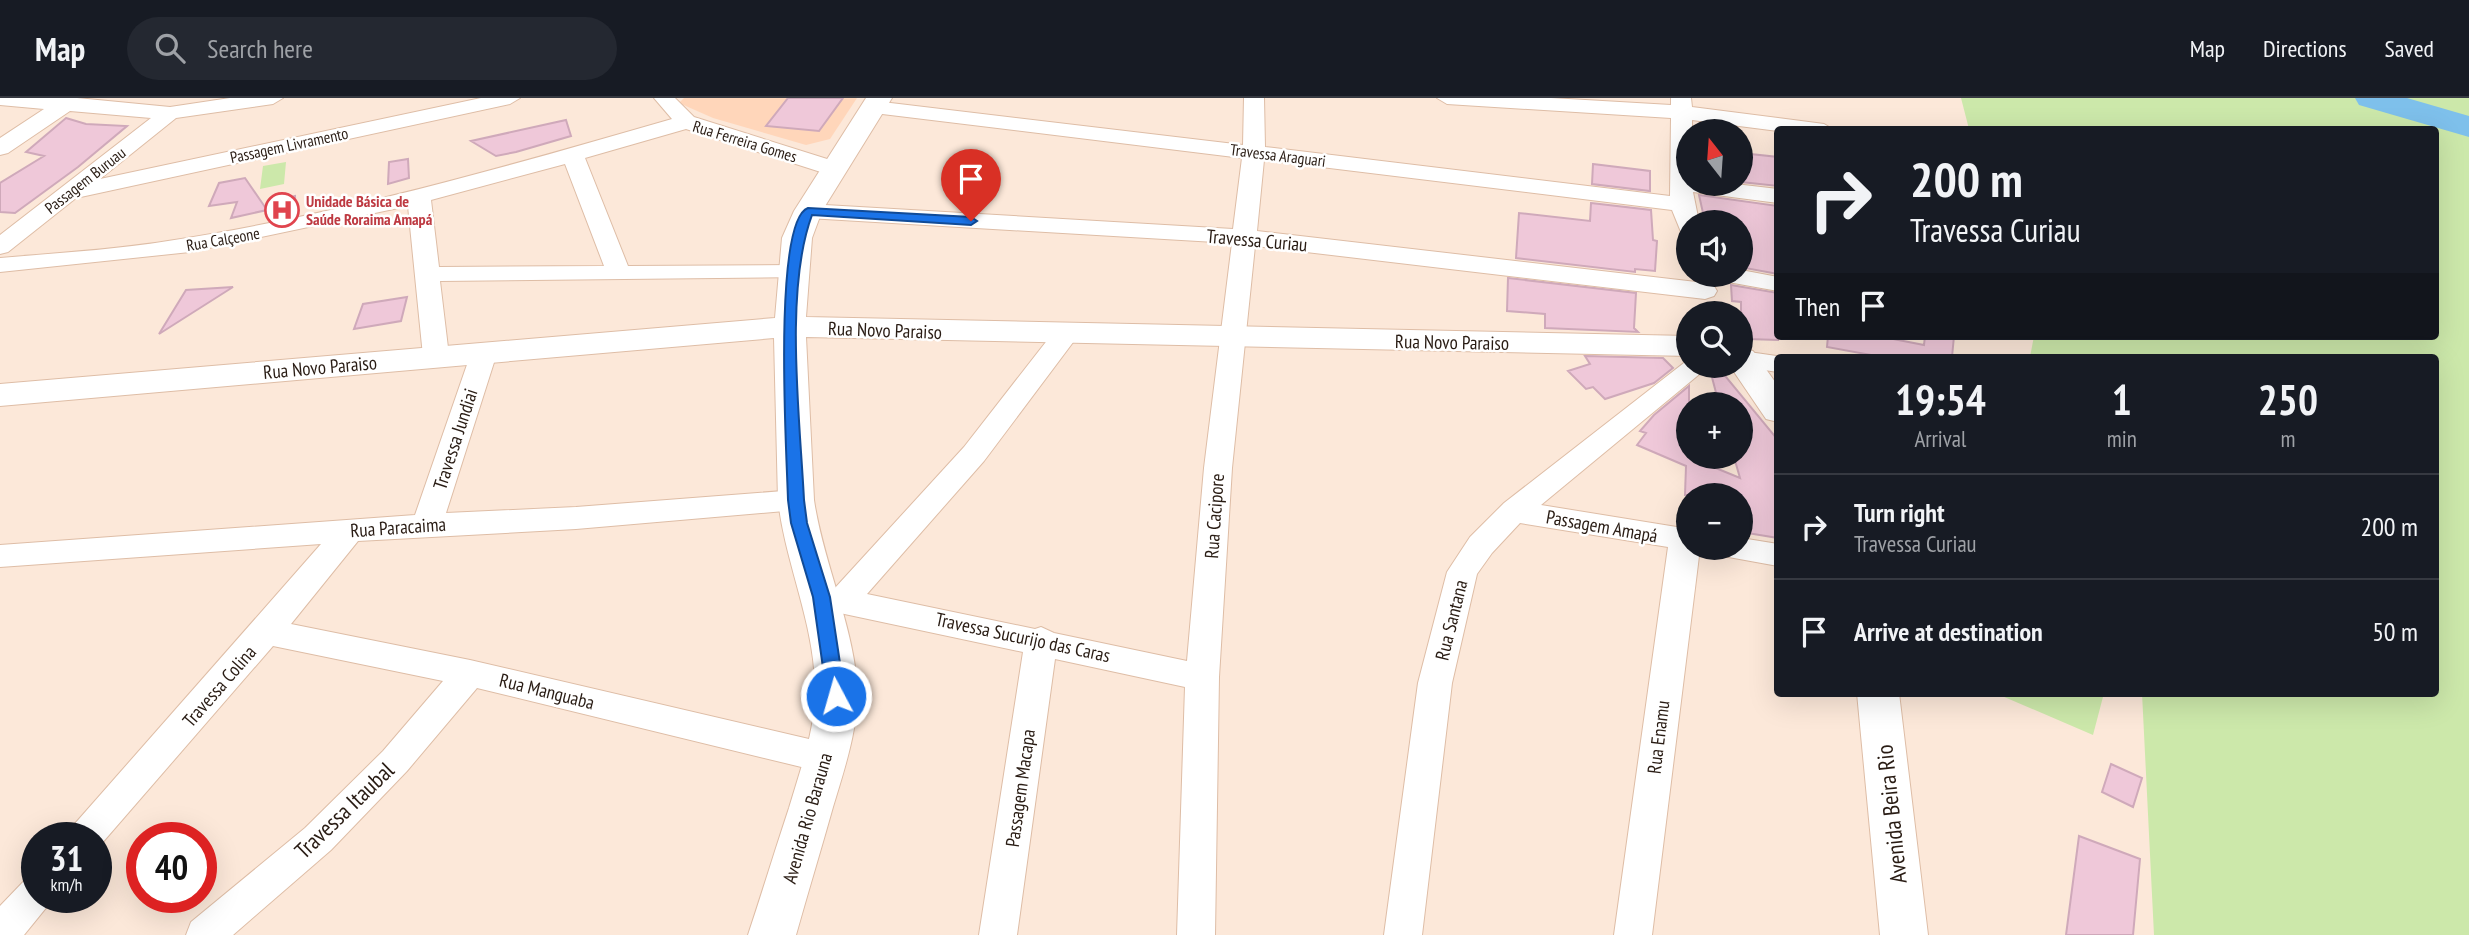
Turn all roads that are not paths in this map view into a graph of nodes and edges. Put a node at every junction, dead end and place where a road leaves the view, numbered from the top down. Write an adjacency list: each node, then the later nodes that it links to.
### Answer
1 (273, 98): 10 (street)
2 (510, 98): 17 (street, Passagem Livramento)
3 (664, 98): 11 (street, Rua Ferreira Gomes)
4 (1254, 98): 14 (street, Rua Cacipore)
5 (1447, 98): 9 (street)
6 (0, 99): 7 (street)
7 (69, 102): 10 (street); 13 (street)
8 (876, 102): 14 (street, Travessa Araguari); 16 (street, Avenida Rio Barauna)
9 (1680, 105): 12 (street)
10 (170, 113): 17 (street, Passagem Buruau)
11 (686, 122): 15 (street, Rua Calçeone); 16 (street, Rua Ferreira Gomes)
12 (1801, 126)
13 (0, 148)
14 (1254, 152): 18 (street, Travessa Araguari); 23 (street, Rua Cacipore)
15 (573, 155): 21 (street, Rua Calçeone); 27 (street)
16 (835, 169): 22 (street, Avenida Rio Barauna)
17 (68, 193): 24 (street, Passagem Buruau)
18 (1676, 193)
19 (1754, 195): 20 (street, Travessa Araguari)
20 (1774, 196)
21 (419, 198): 25 (street, Rua Calçeone); 28 (street)
22 (808, 211): 23 (street, Travessa Curiau); 26 (street, Avenida Rio Barauna)
23 (1243, 237): 31 (street, Travessa Curiau); 34 (street, Rua Cacipore)
24 (0, 247)
25 (0, 265)
26 (794, 272): 27 (street); 32 (street, Avenida Rio Barauna)
27 (620, 273): 28 (street)
28 (425, 274): 37 (street)
29 (1753, 280): 30 (street)
30 (1774, 283)
31 (1708, 293)
32 (790, 327): 33 (street, Rua Novo Paraiso); 36 (street, Rua Novo Paraiso); 44 (street, Avenida Rio Barauna)
33 (1065, 335): 34 (street, Rua Novo Paraiso); 53 (street)
34 (1232, 339): 35 (street, Rua Novo Paraiso); 57 (street, Rua Cacipore)
35 (1676, 346)
36 (484, 353): 37 (street, Rua Novo Paraiso); 46 (street, Travessa Jundiai)
37 (436, 356): 42 (street, Rua Novo Paraiso)
38 (1753, 361): 39 (street)
39 (1774, 363)
40 (1753, 375): 43 (street)
41 (1678, 378): 45 (street, Rua Santana)
42 (0, 395)
43 (1774, 405)
44 (796, 500): 46 (street, Rua Paracaima); 53 (street, Avenida Rio Barauna)
45 (1514, 511): 48 (street, Passagem Amapá); 67 (street, Rua Santana)
46 (427, 525): 47 (street, Rua Paracaima)
47 (350, 530): 52 (street, Rua Paracaima); 54 (street, Travessa Colina)
48 (1676, 538)
49 (1753, 551): 50 (street)
50 (1774, 554)
51 (1683, 560): 68 (street, Rua Enamu)
52 (6, 561)
53 (832, 598): 55 (street, Travessa Sucurijo das Caras); 59 (street, Avenida Rio Barauna)
54 (266, 632): 56 (street, Rua Manguaba); 60 (street, Travessa Colina)
55 (1041, 640): 57 (street, Travessa Sucurijo das Caras); 65 (street, Passagem Macapa)
56 (470, 673): 59 (street, Rua Manguaba); 63 (street, Travessa Itaubal)
57 (1202, 677): 66 (street, Rua Cacipore)
58 (1878, 697): 69 (street, Avenida Beira Rio)
59 (826, 758): 64 (street, Avenida Rio Barauna)
60 (99, 822)
61 (21, 910): 62 (street)
62 (0, 934)
63 (205, 935)
64 (772, 935)
65 (998, 935)
66 (1196, 935)
67 (1404, 935)
68 (1633, 935)
69 (1903, 935)

